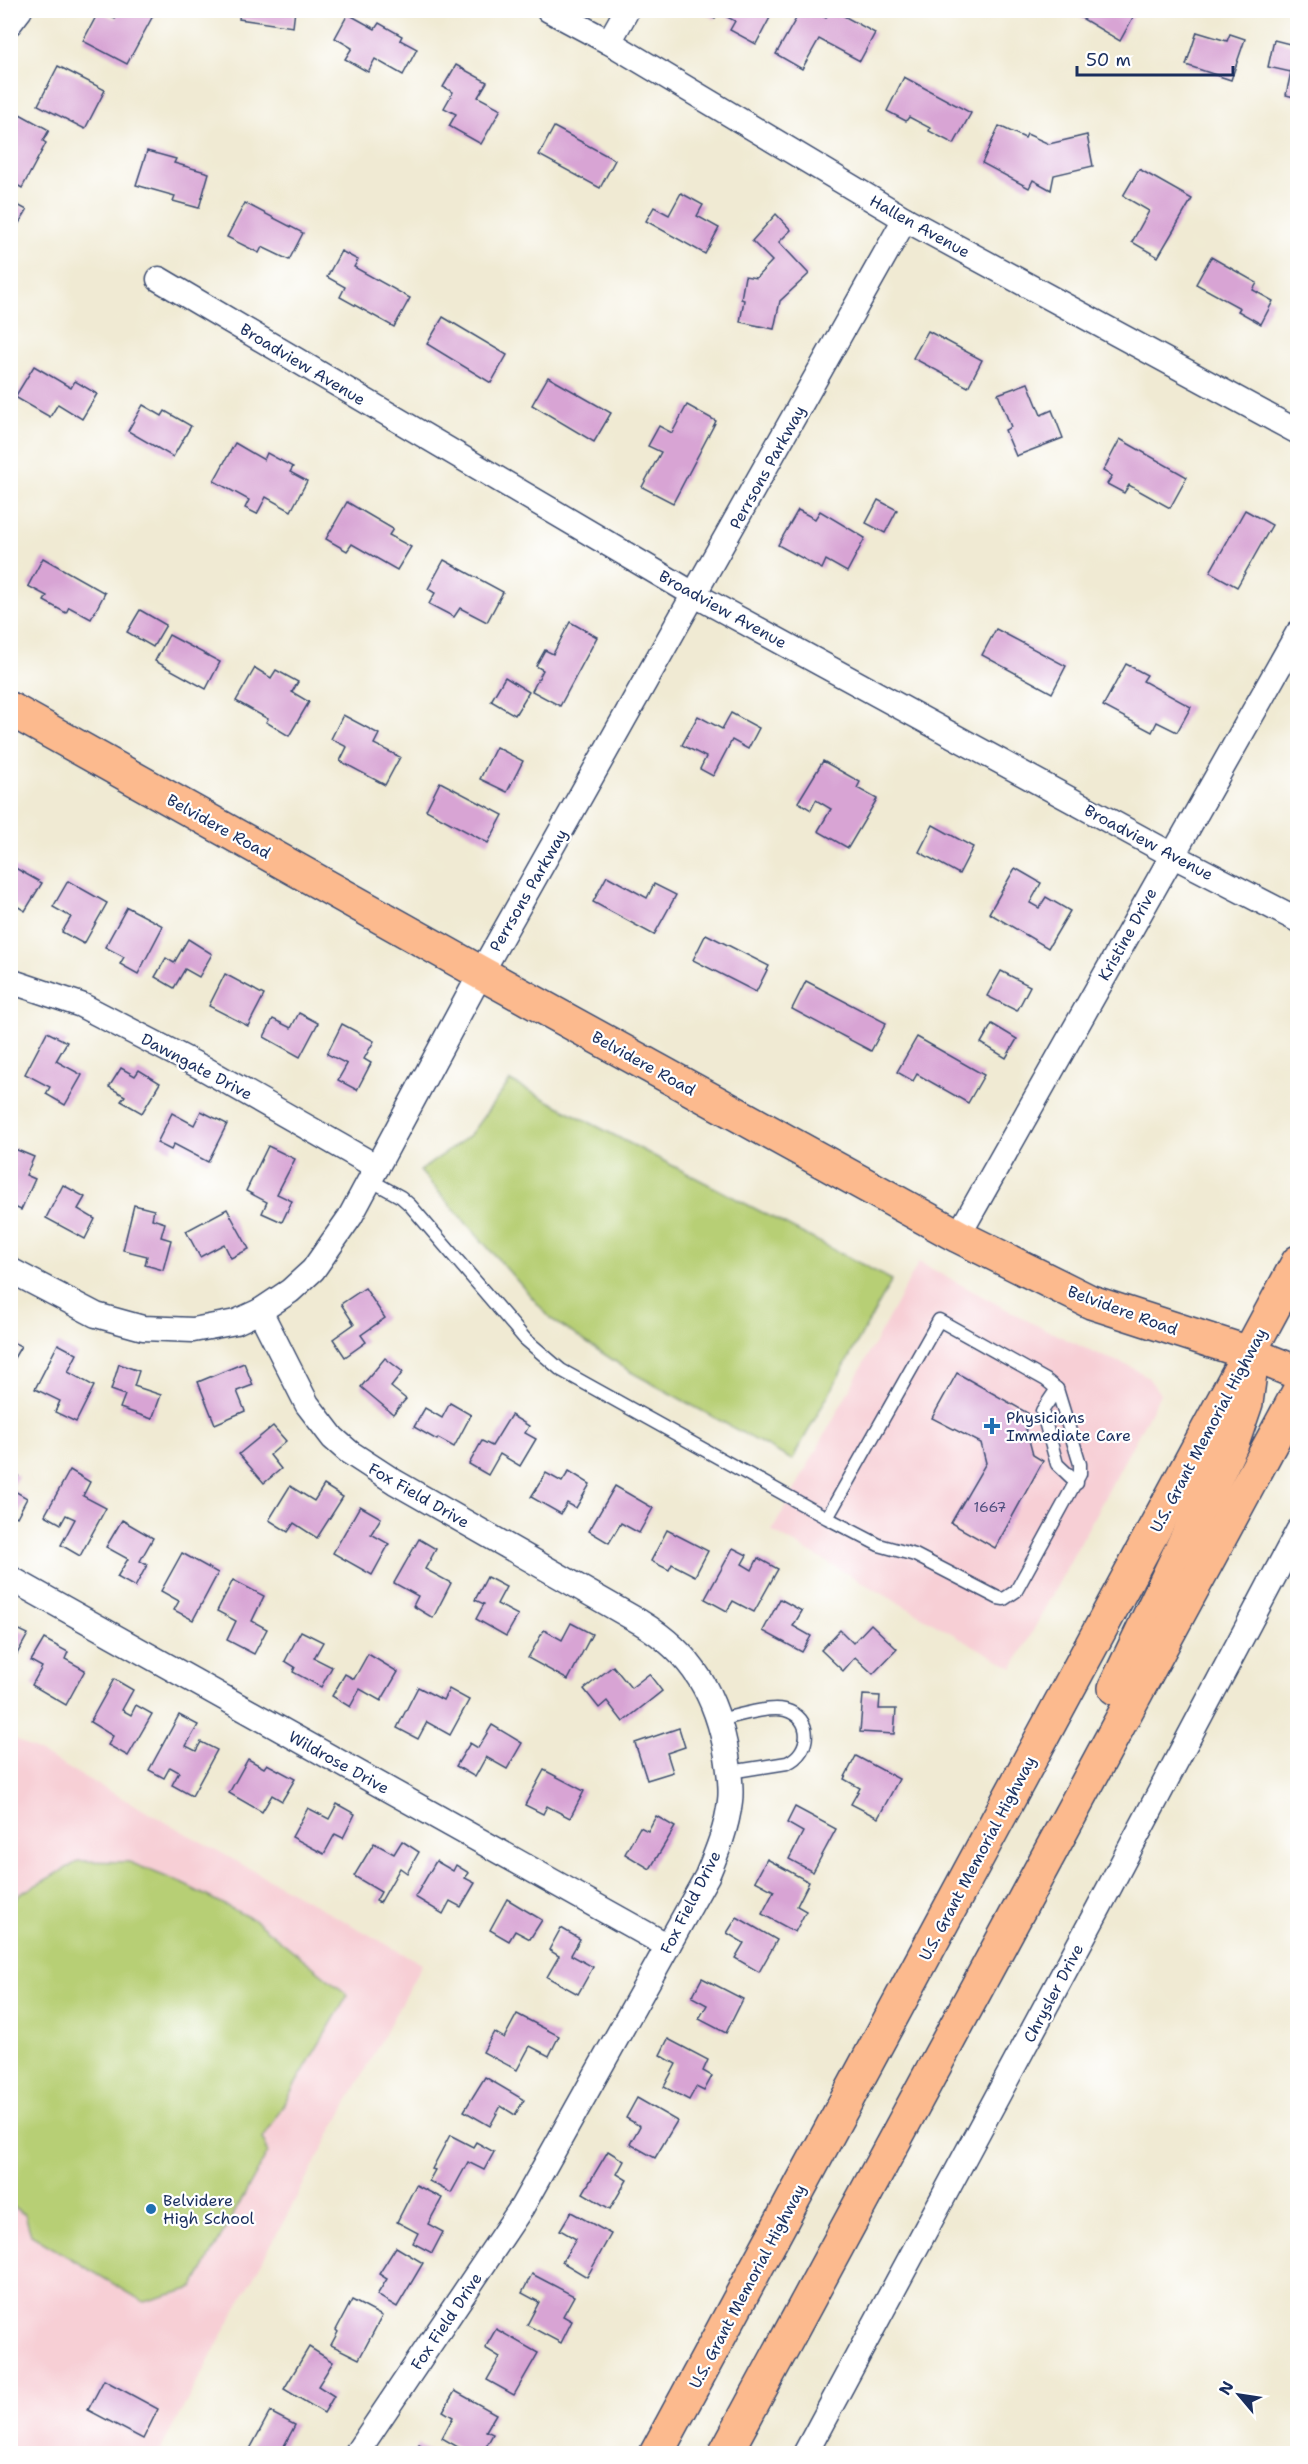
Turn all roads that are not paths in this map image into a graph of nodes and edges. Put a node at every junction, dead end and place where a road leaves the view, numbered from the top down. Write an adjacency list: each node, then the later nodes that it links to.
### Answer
1 (20, 10): 4 (street)
2 (549, 10): 5 (street, Hallen Avenue)
3 (627, 10): 5 (street)
4 (10, 23)
5 (609, 42): 6 (street, Hallen Avenue)
6 (905, 219): 8 (street, Hallen Avenue); 9 (street, Perrsons Parkway)
7 (159, 279): 9 (street, Broadview Avenue)
8 (1298, 432)
9 (695, 595): 12 (street, Broadview Avenue); 14 (street, Perrsons Parkway)
10 (1298, 633): 12 (street, Kristine Drive)
11 (10, 709): 14 (main road, Belvidere Road)
12 (1172, 855): 13 (street, Broadview Avenue); 17 (street, Kristine Drive)
13 (1298, 920)
14 (481, 973): 16 (street, Perrsons Parkway); 17 (main road, Belvidere Road)
15 (10, 981): 16 (street, Dawngate Drive)
16 (374, 1173): 20 (street, Perrsons Parkway); 26 (lane)
17 (958, 1236): 21 (main road, Belvidere Road)
18 (1298, 1262): 21 (main road, U.S. Grant Memorial Highway)
19 (10, 1270): 20 (street, Perrsons Parkway)
20 (260, 1311): 29 (street, Fox Field Drive)
21 (1249, 1353): 22 (main road, Belvidere Road); 31 (main road); 34 (main road, U.S. Grant Memorial Highway)
22 (1298, 1373)
23 (1057, 1389): 25 (lane); 25 (lane); 26 (lane)
24 (1298, 1393): 31 (main road)
25 (1077, 1483): 26 (lane)
26 (827, 1518)
27 (1298, 1531): 36 (street, Chrysler Drive)
28 (10, 1578): 32 (street, Wildrose Drive)
29 (719, 1720): 30 (street, Fox Field Drive); 30 (lane)
30 (730, 1772): 32 (street, Fox Field Drive)
31 (1049, 1851): 35 (main road)
32 (668, 1946): 33 (street, Fox Field Drive)
33 (356, 2454)
34 (656, 2454)
35 (725, 2454)
36 (805, 2454)

